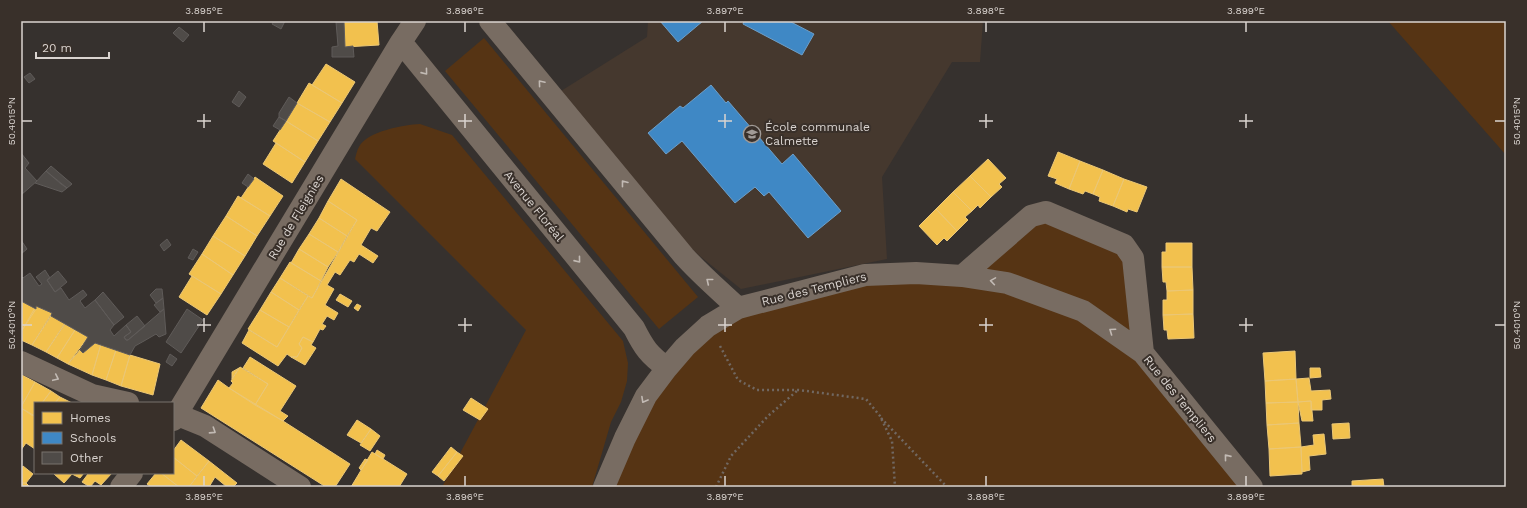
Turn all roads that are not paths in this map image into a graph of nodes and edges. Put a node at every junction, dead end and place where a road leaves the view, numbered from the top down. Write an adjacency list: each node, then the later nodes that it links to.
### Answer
1 (415, 21): 3 (street, Rue de Fleignies)
2 (490, 21): 5 (street, one-way to 2)
3 (401, 42): 8 (street, Avenue Floréal, one-way to 8); 10 (street, Rue de Fleignies)
4 (962, 276): 5 (street, Rue des Templiers); 6 (street, Rue des Templiers, one-way to 4); 6 (street)
5 (738, 308): 8 (street, Rue des Templiers)
6 (1143, 353): 15 (street, Rue des Templiers, one-way to 6)
7 (21, 362): 9 (street, one-way to 9)
8 (667, 368): 14 (street, Rue des Templiers, one-way to 14)
9 (124, 402)
10 (175, 416): 13 (street, one-way to 13)
11 (131, 474): 12 (street)
12 (121, 487)
13 (300, 487)
14 (604, 487)
15 (1252, 487)

